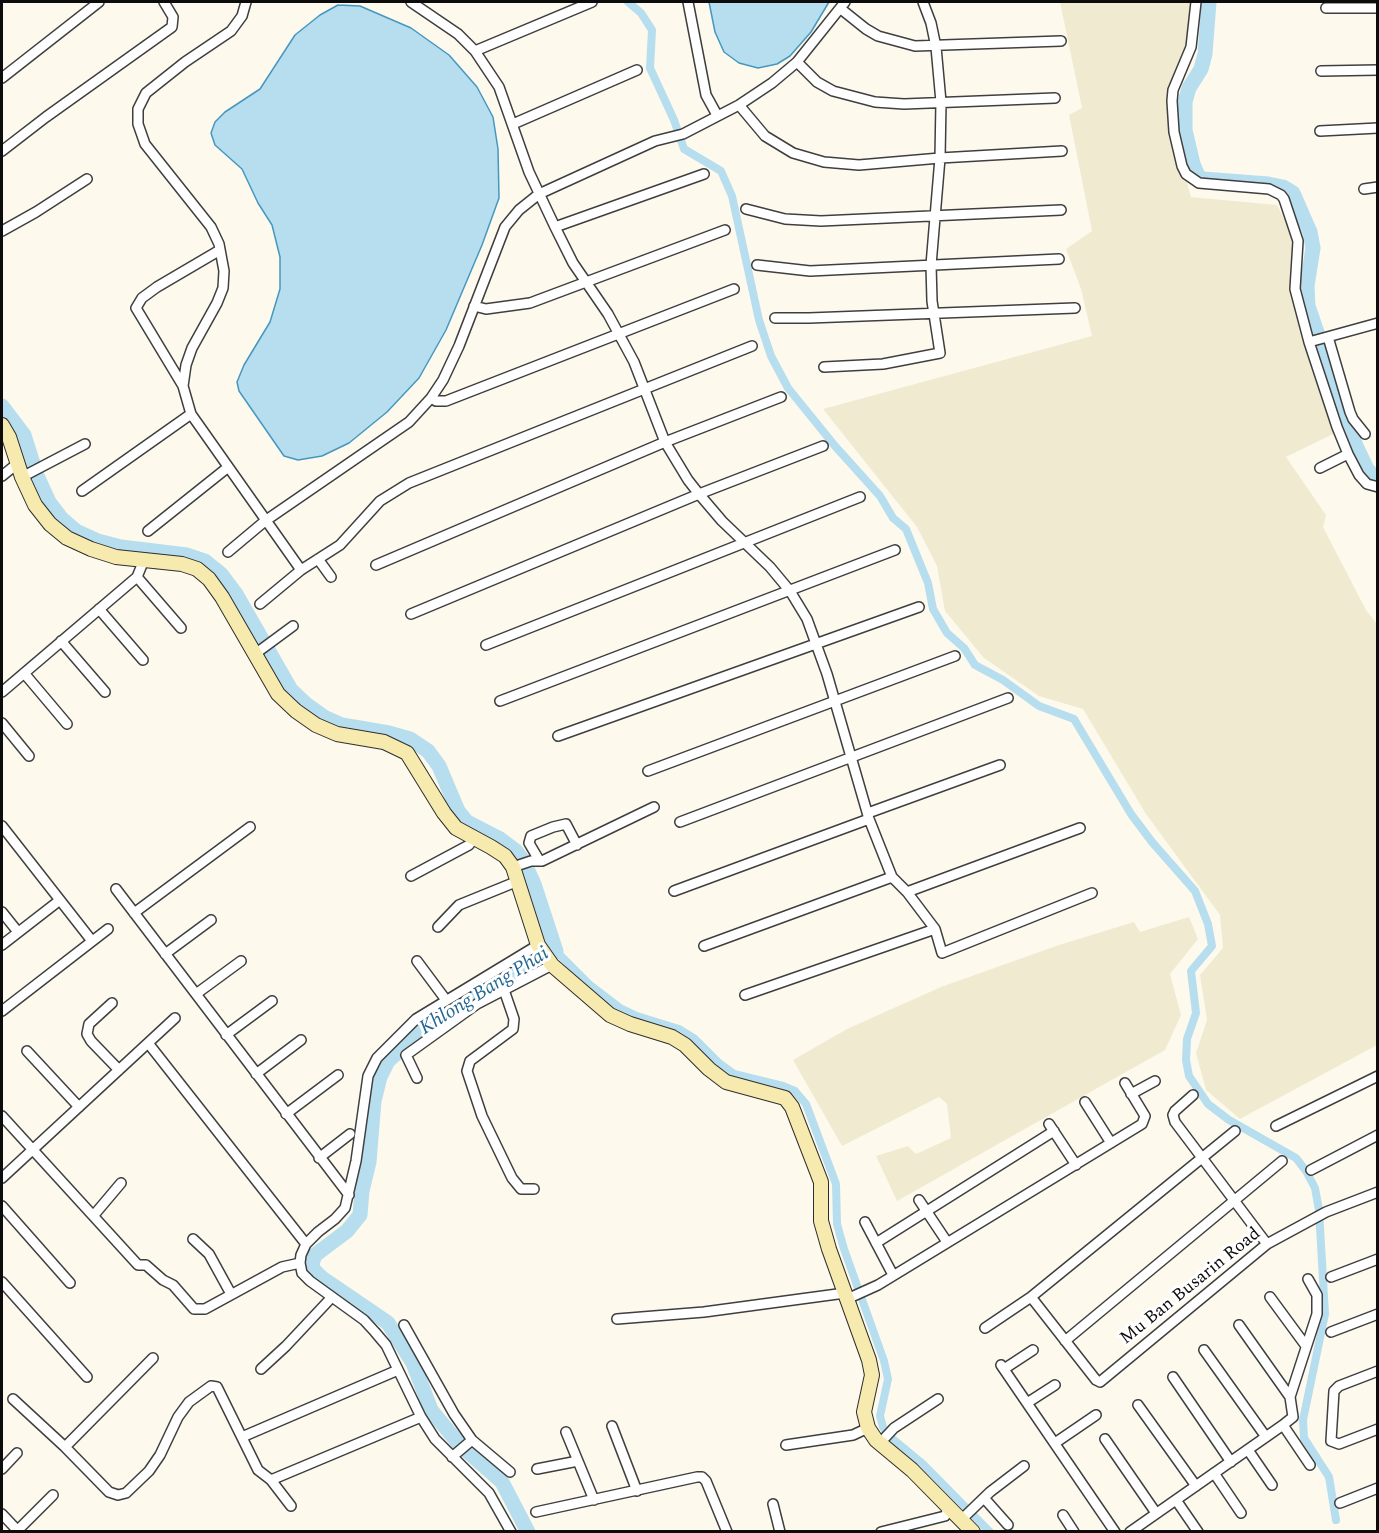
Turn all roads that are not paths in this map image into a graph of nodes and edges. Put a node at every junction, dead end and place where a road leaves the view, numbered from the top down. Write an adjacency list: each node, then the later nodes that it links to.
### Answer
1 (99, 2): 19 (street)
2 (164, 2): 27 (street)
3 (246, 2): 41 (street)
4 (411, 2): 14 (street)
5 (592, 2): 14 (street)
6 (688, 2): 23 (street)
7 (923, 2): 13 (street)
8 (1196, 2): 54 (street)
9 (843, 5): 13 (street); 15 (street)
10 (1375, 6): 11 (street)
11 (1326, 8)
12 (1060, 41): 13 (street)
13 (936, 47): 21 (street)
14 (475, 51): 24 (street)
15 (797, 62): 21 (street); 22 (street)
16 (637, 70): 24 (street)
17 (1377, 70): 18 (street)
18 (1321, 71)
19 (2, 78)
20 (1055, 98): 21 (street)
21 (941, 102): 29 (street)
22 (739, 105): 23 (street); 29 (street)
23 (717, 115): 34 (street)
24 (513, 124): 34 (street)
25 (1377, 128): 26 (street)
26 (1320, 131)
27 (2, 151)
28 (1062, 152): 29 (street)
29 (940, 158): 37 (street)
30 (704, 174): 38 (street)
31 (87, 179): 40 (street)
32 (1377, 187): 33 (street)
33 (1364, 189)
34 (540, 194): 38 (street); 47 (street)
35 (746, 209): 37 (street)
36 (1062, 210): 37 (street)
37 (935, 216): 44 (street)
38 (555, 227): 45 (street)
39 (725, 230): 45 (street)
40 (2, 231)
41 (220, 250): 57 (street); 57 (street)
42 (1059, 259): 44 (street)
43 (757, 265): 44 (street)
44 (931, 265): 49 (street)
45 (586, 282): 47 (street); 52 (street)
46 (734, 289): 52 (street)
47 (474, 306): 60 (street)
48 (1075, 308): 49 (street)
49 (934, 314): 50 (street); 56 (street)
50 (775, 318)
51 (1377, 323): 53 (street)
52 (619, 334): 58 (street); 60 (street)
53 (1327, 337): 54 (street); 63 (street)
54 (1312, 341): 67 (street)
55 (752, 346): 58 (street)
56 (824, 367)
57 (183, 386): 61 (street)
58 (644, 388): 64 (street); 82 (street)
59 (781, 397): 64 (street)
60 (431, 398): 77 (street)
61 (191, 414): 69 (street); 74 (street)
62 (2, 425): 68 (street)
63 (1365, 434)
64 (665, 442): 75 (street); 84 (street)
65 (85, 444): 72 (street)
66 (824, 446): 75 (street)
67 (1348, 454): 70 (street); 73 (street)
68 (18, 463): 71 (street); 72 (street)
69 (228, 468): 77 (street); 78 (street)
70 (1320, 468)
71 (2, 476)
72 (24, 476): 83 (street)
73 (1377, 487)
74 (82, 491)
75 (699, 494): 79 (street); 92 (street)
76 (860, 497): 79 (street)
77 (265, 521): 81 (street); 85 (street)
78 (148, 531)
79 (745, 542): 88 (street); 97 (street)
80 (895, 550): 88 (street)
81 (228, 552)
82 (318, 559): 85 (street); 87 (street)
83 (144, 560): 86 (street); 98 (street)
84 (376, 565)
85 (301, 570): 89 (street)
86 (137, 577): 91 (street); 94 (street)
87 (331, 577)
88 (790, 591): 96 (street); 105 (street)
89 (260, 604)
90 (919, 607): 96 (street)
91 (99, 609): 95 (street); 100 (street)
92 (411, 614)
93 (293, 626): 98 (street)
94 (181, 628)
95 (61, 641): 101 (street); 103 (street)
96 (816, 644): 106 (street); 109 (street)
97 (486, 645)
98 (257, 653): 120 (street)
99 (955, 656): 106 (street)
100 (143, 660)
101 (24, 673): 102 (street); 108 (street)
102 (2, 692)
103 (105, 692)
104 (1008, 698): 111 (street)
105 (500, 701)
106 (835, 701): 111 (street); 113 (street)
107 (2, 723): 110 (street)
108 (67, 724)
109 (558, 736)
110 (30, 756)
111 (851, 757): 115 (street); 116 (street)
112 (1000, 765): 115 (street)
113 (648, 771)
114 (654, 807): 121 (street)
115 (868, 816): 124 (street); 127 (street)
116 (680, 822)
117 (2, 826): 130 (street)
118 (250, 828): 132 (street)
119 (1080, 828): 128 (street)
120 (473, 839): 122 (street); 123 (street)
121 (577, 845): 122 (street); 122 (street)
122 (526, 863): 125 (street)
123 (411, 876)
124 (892, 877): 128 (street); 140 (street)
125 (518, 881): 134 (street); 142 (street)
126 (116, 889): 132 (street)
127 (674, 891)
128 (907, 892): 136 (street)
129 (1092, 893): 136 (street)
130 (60, 900): 137 (street); 138 (street)
131 (2, 912): 137 (street)
132 (134, 913): 141 (street)
133 (211, 920): 141 (street)
134 (438, 927)
135 (108, 929): 138 (street)
136 (935, 929): 147 (street)
137 (18, 932): 139 (street)
138 (92, 941): 151 (street)
139 (2, 945)
140 (704, 946)
141 (165, 954): 146 (street)
142 (545, 955): 145 (street); 148 (street); 205 (street)
143 (241, 961): 146 (street)
144 (417, 961): 148 (street)
145 (504, 990): 161 (street); 183 (street)
146 (196, 994): 153 (street)
147 (745, 995)
148 (446, 1000): 185 (street)
149 (272, 1001): 153 (street)
150 (112, 1003): 157 (street)
151 (2, 1011)
152 (175, 1018): 155 (street)
153 (226, 1035): 158 (street)
154 (301, 1040): 158 (street)
155 (148, 1043): 157 (street); 195 (street)
156 (27, 1051): 167 (street)
157 (119, 1070): 167 (street)
158 (256, 1074): 168 (street)
159 (338, 1075): 168 (street)
160 (1377, 1076): 170 (street)
161 (417, 1078)
162 (1155, 1081): 164 (street)
163 (1125, 1083): 164 (street)
164 (1131, 1094): 174 (street)
165 (1193, 1095): 177 (street)
166 (1085, 1102): 174 (street)
167 (79, 1107): 175 (street)
168 (286, 1114): 176 (street)
169 (2, 1116): 175 (street)
170 (1276, 1126)
171 (1235, 1131): 177 (street)
172 (351, 1134): 176 (street)
173 (1377, 1135): 180 (street)
174 (1111, 1143): 179 (street)
175 (33, 1148): 181 (street); 190 (street)
176 (319, 1158): 185 (street)
177 (1202, 1158): 187 (street); 207 (street)
178 (1282, 1161): 187 (street)
179 (1076, 1165): 189 (street); 193 (street)
180 (1311, 1170)
181 (2, 1178)
182 (121, 1183): 190 (street)
183 (534, 1189)
184 (1377, 1192): 196 (street, Mu Ban Busarin Road)
185 (349, 1195): 195 (street)
186 (919, 1200): 189 (street)
187 (1236, 1201): 196 (street); 215 (street)
188 (2, 1206): 203 (street)
189 (927, 1212): 193 (street); 194 (street)
190 (94, 1215): 204 (street)
191 (866, 1222): 194 (street)
192 (193, 1239): 204 (street)
193 (947, 1242): 199 (street)
194 (876, 1243): 199 (street)
195 (306, 1244): 198 (street)
196 (1267, 1244): 215 (street, Mu Ban Busarin Road)
197 (1377, 1259): 200 (street)
198 (300, 1263): 204 (street); 206 (street)
199 (893, 1275): 205 (street)
200 (1331, 1277)
201 (1308, 1279): 216 (street)
202 (2, 1282): 223 (street)
203 (70, 1283)
204 (231, 1294)
205 (849, 1296): 210 (street); 235 (street)
206 (332, 1297): 220 (street); 221 (street)
207 (1031, 1297): 213 (street); 215 (street)
208 (1270, 1297): 216 (street)
209 (1377, 1314): 214 (street)
210 (617, 1319)
211 (404, 1325): 242 (street)
212 (1239, 1325): 226 (street)
213 (985, 1328)
214 (1331, 1332)
215 (1065, 1341)
216 (1306, 1346): 226 (street)
217 (1033, 1350): 229 (street)
218 (1204, 1350): 239 (street)
219 (153, 1358): 245 (street)
220 (261, 1369)
221 (398, 1370): 232 (street); 238 (street)
222 (1377, 1371): 236 (street)
223 (87, 1377)
224 (1173, 1377): 250 (street)
225 (1055, 1385): 229 (street)
226 (1290, 1397): 233 (street)
227 (13, 1399): 245 (street)
228 (938, 1400): 240 (street)
229 (1027, 1403): 243 (street)
230 (1138, 1405): 259 (street)
231 (1096, 1415): 243 (street)
232 (421, 1418): 248 (street); 257 (street)
233 (1283, 1425): 239 (street); 251 (street)
234 (612, 1426): 261 (street)
235 (868, 1428): 240 (street); 244 (street)
236 (1377, 1429)
237 (566, 1432): 249 (street)
238 (242, 1437): 245 (street); 257 (street)
239 (1266, 1437): 246 (street)
240 (885, 1438): 269 (street)
241 (1105, 1439): 273 (street)
242 (471, 1441): 248 (street); 255 (street)
243 (1055, 1443): 285 (street)
244 (786, 1445)
245 (65, 1447)
246 (1248, 1450): 250 (street); 258 (street)
247 (17, 1453): 253 (street)
248 (454, 1455): 279 (street)
249 (578, 1461): 254 (street); 264 (street)
250 (1231, 1462): 256 (street)
251 (1310, 1465)
252 (1024, 1466): 263 (street)
253 (2, 1469)
254 (537, 1469)
255 (510, 1472)
256 (1214, 1473): 259 (street); 271 (street)
257 (272, 1480): 268 (street)
258 (1272, 1485)
259 (1196, 1486): 265 (street)
260 (1377, 1488): 266 (street)
261 (637, 1491): 264 (street); 280 (street)
262 (53, 1495): 278 (street)
263 (984, 1498): 275 (street); 276 (street)
264 (594, 1500): 270 (street)
265 (1176, 1500): 273 (street); 286 (street)
266 (1340, 1503)
267 (773, 1504): 281 (street)
268 (291, 1506)
269 (949, 1506): 275 (street); 282 (street)
270 (536, 1512)
271 (1241, 1513)
272 (2, 1514): 278 (street)
273 (1156, 1514): 277 (street)
274 (1063, 1515): 284 (street)
275 (964, 1517): 283 (street)
276 (1008, 1526)
277 (1137, 1530)
278 (18, 1531)
279 (511, 1532)
280 (727, 1532)
281 (780, 1532)
282 (881, 1532)
283 (973, 1532)
284 (1074, 1532)
285 (1115, 1532)
286 (1198, 1532)

